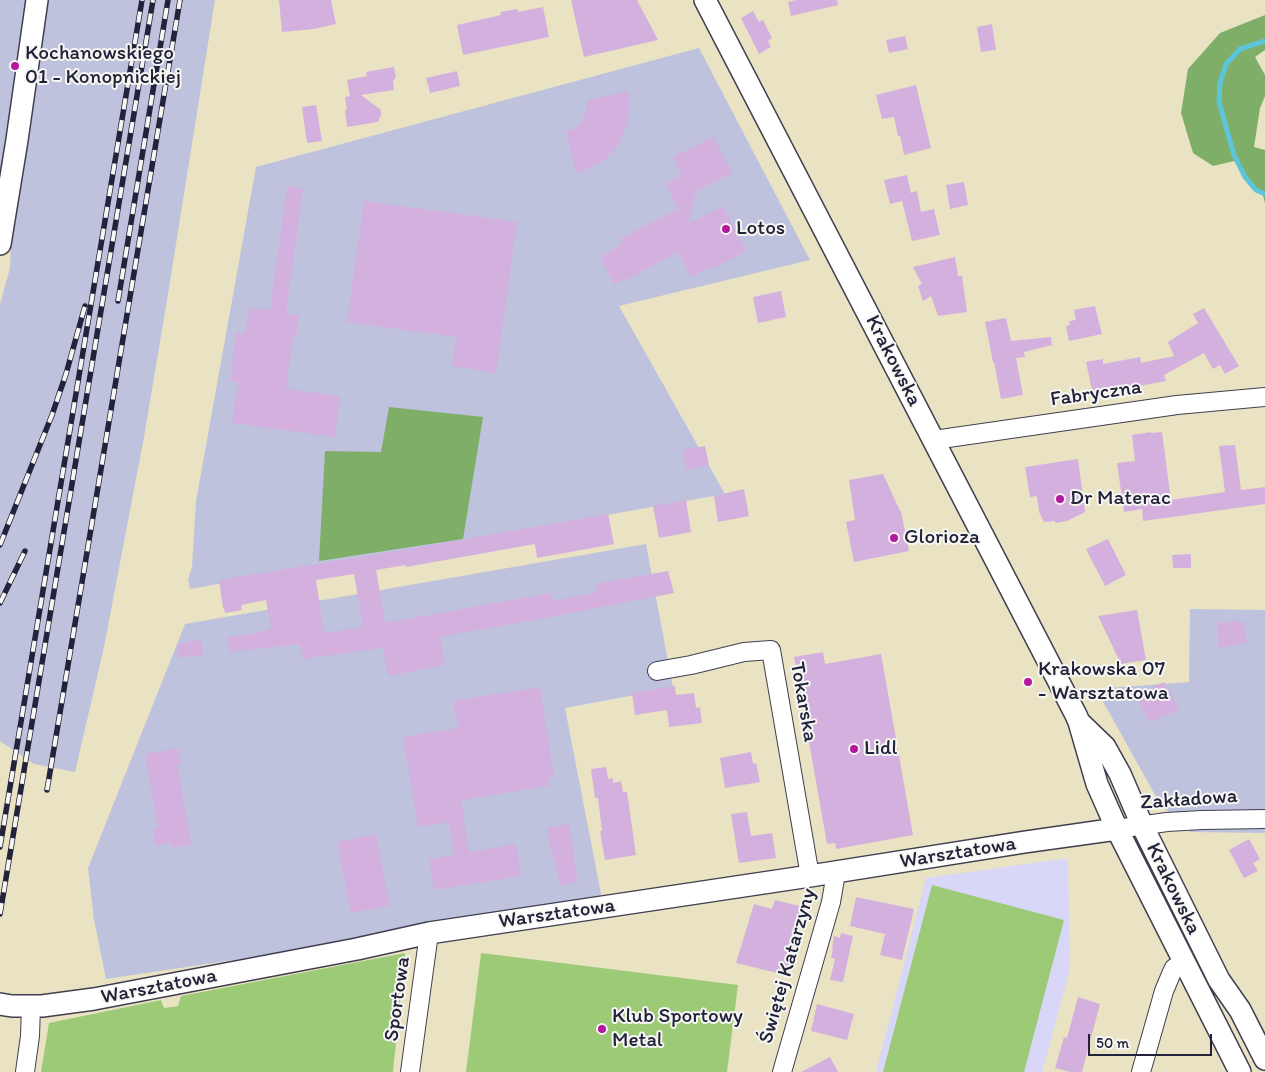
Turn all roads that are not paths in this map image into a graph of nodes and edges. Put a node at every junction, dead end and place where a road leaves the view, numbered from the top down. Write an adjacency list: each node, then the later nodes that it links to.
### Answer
1 (37, 0): 3 (street)
2 (705, 0): 5 (street, Krakowska)
3 (0, 244)
4 (1265, 397): 5 (street, Fabryczna)
5 (934, 440): 7 (street, Krakowska)
6 (658, 671): 12 (street, Tokarska)
7 (1079, 722): 9 (street, Krakowska); 10 (street, Krakowska)
8 (1265, 819): 9 (street, Zakładowa)
9 (1142, 825): 10 (street, Zakładowa); 17 (street, Krakowska)
10 (1117, 829): 11 (street, Warsztatowa); 14 (street, Krakowska)
11 (836, 872): 12 (street, Warsztatowa); 20 (street, Świętej Katarzyny)
12 (810, 876): 13 (street, Warsztatowa)
13 (429, 933): 16 (street, Warsztatowa); 19 (street, Sportowa)
14 (1184, 961): 21 (street); 22 (street, Krakowska)
15 (0, 1004): 16 (street, Warsztatowa)
16 (31, 1006): 18 (street)
17 (1265, 1059)
18 (25, 1072)
19 (410, 1072)
20 (782, 1072)
21 (1141, 1072)
22 (1240, 1072)

